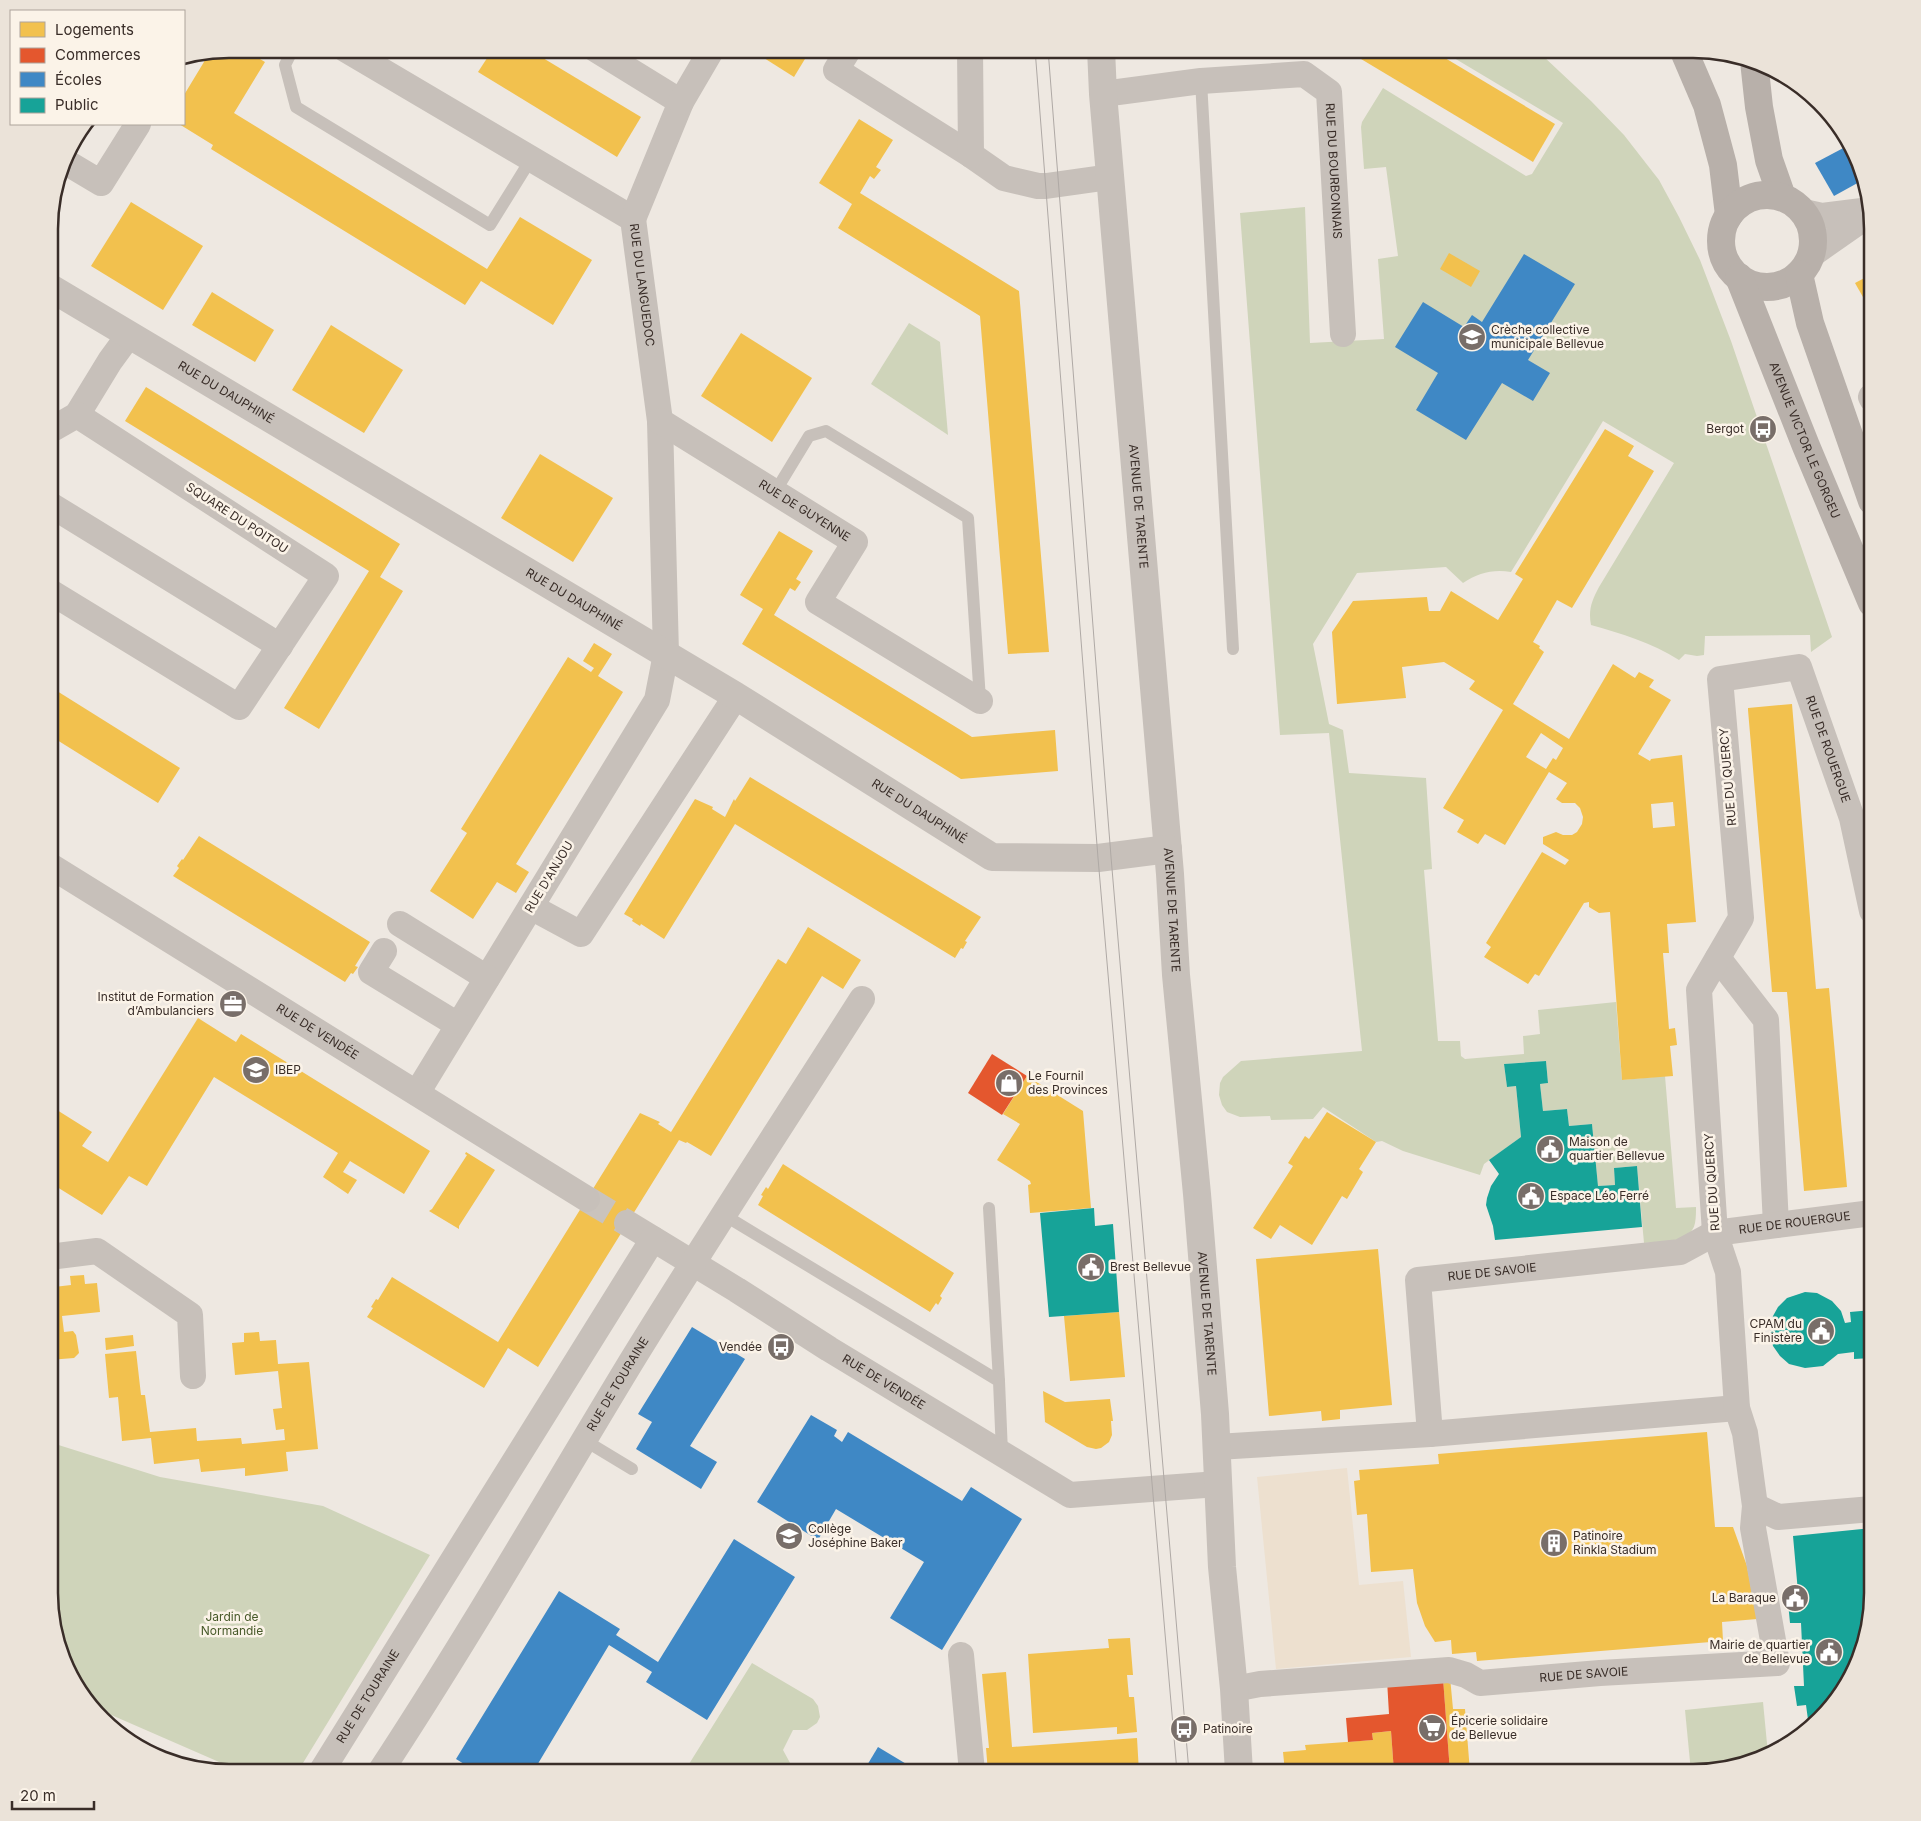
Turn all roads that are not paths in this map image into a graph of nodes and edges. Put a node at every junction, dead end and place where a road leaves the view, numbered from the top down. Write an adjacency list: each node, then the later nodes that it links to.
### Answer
1 (288, 58): 15 (lane)
2 (360, 58): 15 (street, RUE DU LANGUEDOC)
3 (610, 58): 12 (street)
4 (707, 58): 12 (street)
5 (843, 58): 14 (street)
6 (970, 58): 14 (street)
7 (1101, 58): 11 (street, AVENUE DE TARENTE)
8 (1687, 58): 20 (main road)
9 (1755, 69): 18 (main road)
10 (1201, 81): 11 (street, RUE DU BOURBONNAIS); 26 (street, RUE DU BOURBONNAIS); 37 (lane)
11 (1103, 94): 17 (street, AVENUE DE TARENTE)
12 (681, 102): 22 (street)
13 (137, 125): 16 (street)
14 (971, 154): 17 (street)
15 (531, 158): 22 (street, RUE DU LANGUEDOC)
16 (70, 164)
17 (1110, 177): 42 (street, AVENUE DE TARENTE)
18 (1793, 204): 19 (street); 20 (main road); 23 (main road)
19 (1862, 213)
20 (1728, 215): 24 (main road)
21 (1863, 218): 23 (street)
22 (633, 219): 29 (street, RUE DU LANGUEDOC)
23 (1805, 265): 24 (main road); 31 (main road)
24 (1740, 277): 34 (main road, AVENUE VICTOR LE GORGEU)
25 (58, 292): 27 (street, RUE DU DAUPHINÉ)
26 (1343, 334)
27 (129, 335): 28 (street); 38 (street, RUE DU DAUPHINÉ)
28 (77, 416): 30 (street); 36 (street, SQUARE DU POITOU)
29 (660, 421): 32 (street, RUE DE GUYENNE); 38 (street, RUE DU LANGUEDOC)
30 (58, 426)
31 (1863, 476)
32 (775, 492): 41 (street, RUE DE GUYENNE); 41 (lane)
33 (58, 510): 36 (street)
34 (1863, 582)
35 (58, 596): 36 (street, SQUARE DU POITOU)
36 (280, 646)
37 (1233, 649)
38 (666, 654): 40 (street, RUE DU DAUPHINÉ); 45 (street, RUE D'ANJOU)
39 (1720, 678): 44 (street, RUE DE ROUERGUE); 48 (street, RUE DU QUERCY)
40 (736, 696): 42 (street, RUE DU DAUPHINÉ); 45 (street)
41 (980, 701)
42 (1168, 849): 68 (street, AVENUE DE TARENTE)
43 (58, 871): 52 (street, RUE DE VENDÉE)
44 (1863, 871)
45 (531, 907): 49 (street, RUE D'ANJOU)
46 (400, 924): 49 (street)
47 (384, 951): 51 (street)
48 (1718, 958): 58 (street); 59 (street, RUE DU QUERCY)
49 (487, 978): 51 (street, RUE D'ANJOU)
50 (862, 999): 56 (street, RUE DE TOURAINE)
51 (458, 1025): 52 (street, RUE D'ANJOU)
52 (417, 1094): 53 (street, RUE DE VENDÉE)
53 (587, 1199)
54 (989, 1208): 64 (lane)
55 (1864, 1214): 58 (street, RUE DE ROUERGUE)
56 (724, 1215): 62 (street, RUE DE TOURAINE); 64 (lane)
57 (627, 1223): 60 (street, RUE DE VENDÉE)
58 (1776, 1225): 59 (street, RUE DE ROUERGUE)
59 (1715, 1233): 65 (street, RUE DU QUERCY); 66 (street, RUE DE SAVOIE)
60 (653, 1238): 62 (street, RUE DE VENDÉE); 76 (street, RUE DE TOURAINE)
61 (58, 1255): 63 (street)
62 (693, 1264): 67 (street, RUE DE TOURAINE); 69 (street, RUE DE VENDÉE)
63 (194, 1376)
64 (999, 1382): 69 (lane)
65 (1737, 1408): 66 (street); 72 (street, RUE DE SAVOIE)
66 (1430, 1434): 68 (street)
67 (584, 1440): 70 (lane); 77 (street, RUE DE TOURAINE)
68 (1217, 1448): 71 (street, AVENUE DE TARENTE)
69 (1002, 1453): 71 (street, RUE DE VENDÉE)
70 (632, 1469)
71 (1218, 1484): 75 (street, AVENUE DE TARENTE)
72 (1755, 1506): 73 (street); 75 (street, RUE DE SAVOIE)
73 (1864, 1510)
74 (961, 1656): 78 (street)
75 (1234, 1689): 79 (street, AVENUE DE TARENTE)
76 (327, 1764)
77 (385, 1764)
78 (971, 1764)
79 (1239, 1764)

